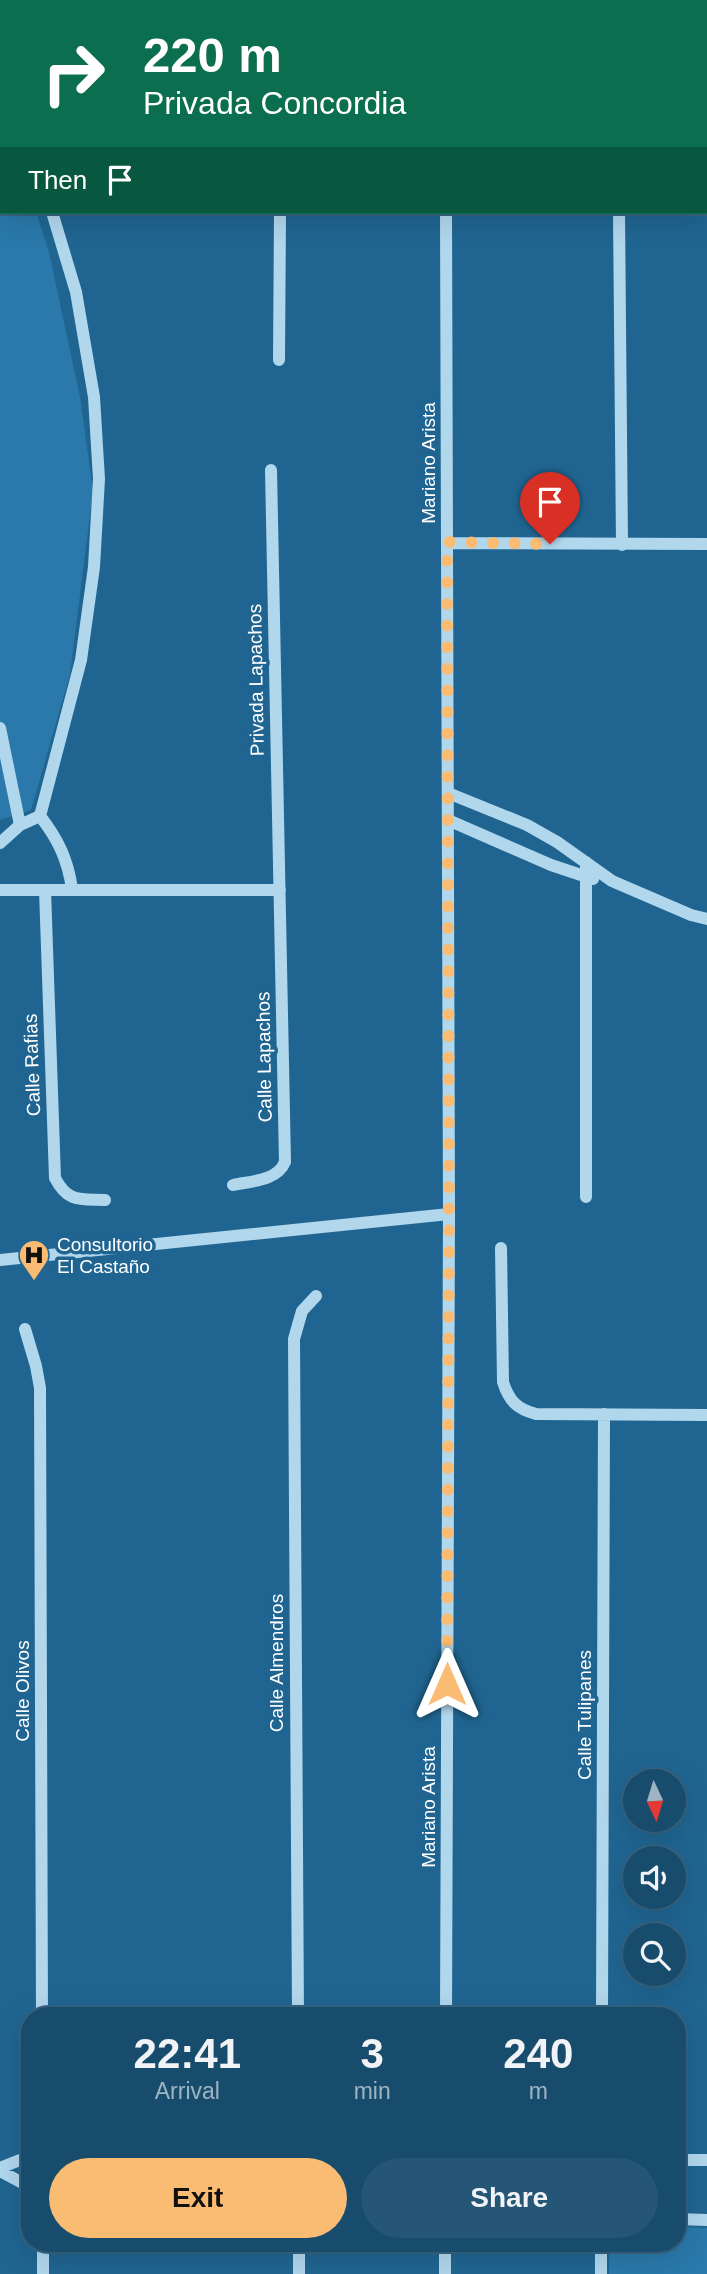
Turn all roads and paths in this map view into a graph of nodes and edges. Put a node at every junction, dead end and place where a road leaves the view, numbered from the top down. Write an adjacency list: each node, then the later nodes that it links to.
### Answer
1 (53, 214): 12 (street)
2 (280, 214): 5 (street)
3 (446, 214): 7 (street, Mariano Arista)
4 (619, 214): 9 (street)
5 (279, 360)
6 (271, 470): 22 (street, Privada Lapachos)
7 (447, 542): 9 (street); 11 (street, Mariano Arista)
8 (707, 544): 9 (street)
9 (622, 545)
10 (0, 728): 14 (street)
11 (448, 793): 13 (street, Mariano Arista); 16 (street)
12 (40, 816): 14 (street); 21 (street)
13 (448, 820): 17 (street); 27 (street, Mariano Arista)
14 (20, 825): 15 (street)
15 (0, 843)
16 (586, 862): 17 (street); 18 (street)
17 (586, 879): 18 (street); 25 (street)
18 (612, 881): 23 (street)
19 (0, 890): 20 (street)
20 (45, 890): 21 (street); 26 (street, Calle Rafias)
21 (72, 890): 22 (street)
22 (279, 890): 24 (street, Calle Lapachos)
23 (707, 919)
24 (233, 1185)
25 (586, 1197)
26 (105, 1200)
27 (449, 1214): 29 (street); 36 (street, Mariano Arista)
28 (501, 1248): 32 (street)
29 (0, 1260)
30 (316, 1296): 35 (street, Calle Almendros)
31 (25, 1329): 34 (street, Calle Olivos)
32 (604, 1414): 33 (street); 37 (street, Calle Tulipanes)
33 (707, 1415)
34 (42, 2007)
35 (298, 2007)
36 (446, 2007)
37 (602, 2007)
38 (21, 2160): 41 (street)
39 (686, 2160): 40 (street)
40 (707, 2160)
41 (0, 2169): 42 (street)
42 (21, 2182)
43 (686, 2219): 44 (street)
44 (707, 2220)
45 (43, 2252): 49 (street)
46 (299, 2252): 50 (street)
47 (445, 2252): 51 (street)
48 (601, 2252): 52 (street)
49 (43, 2274)
50 (299, 2274)
51 (445, 2274)
52 (601, 2274)

